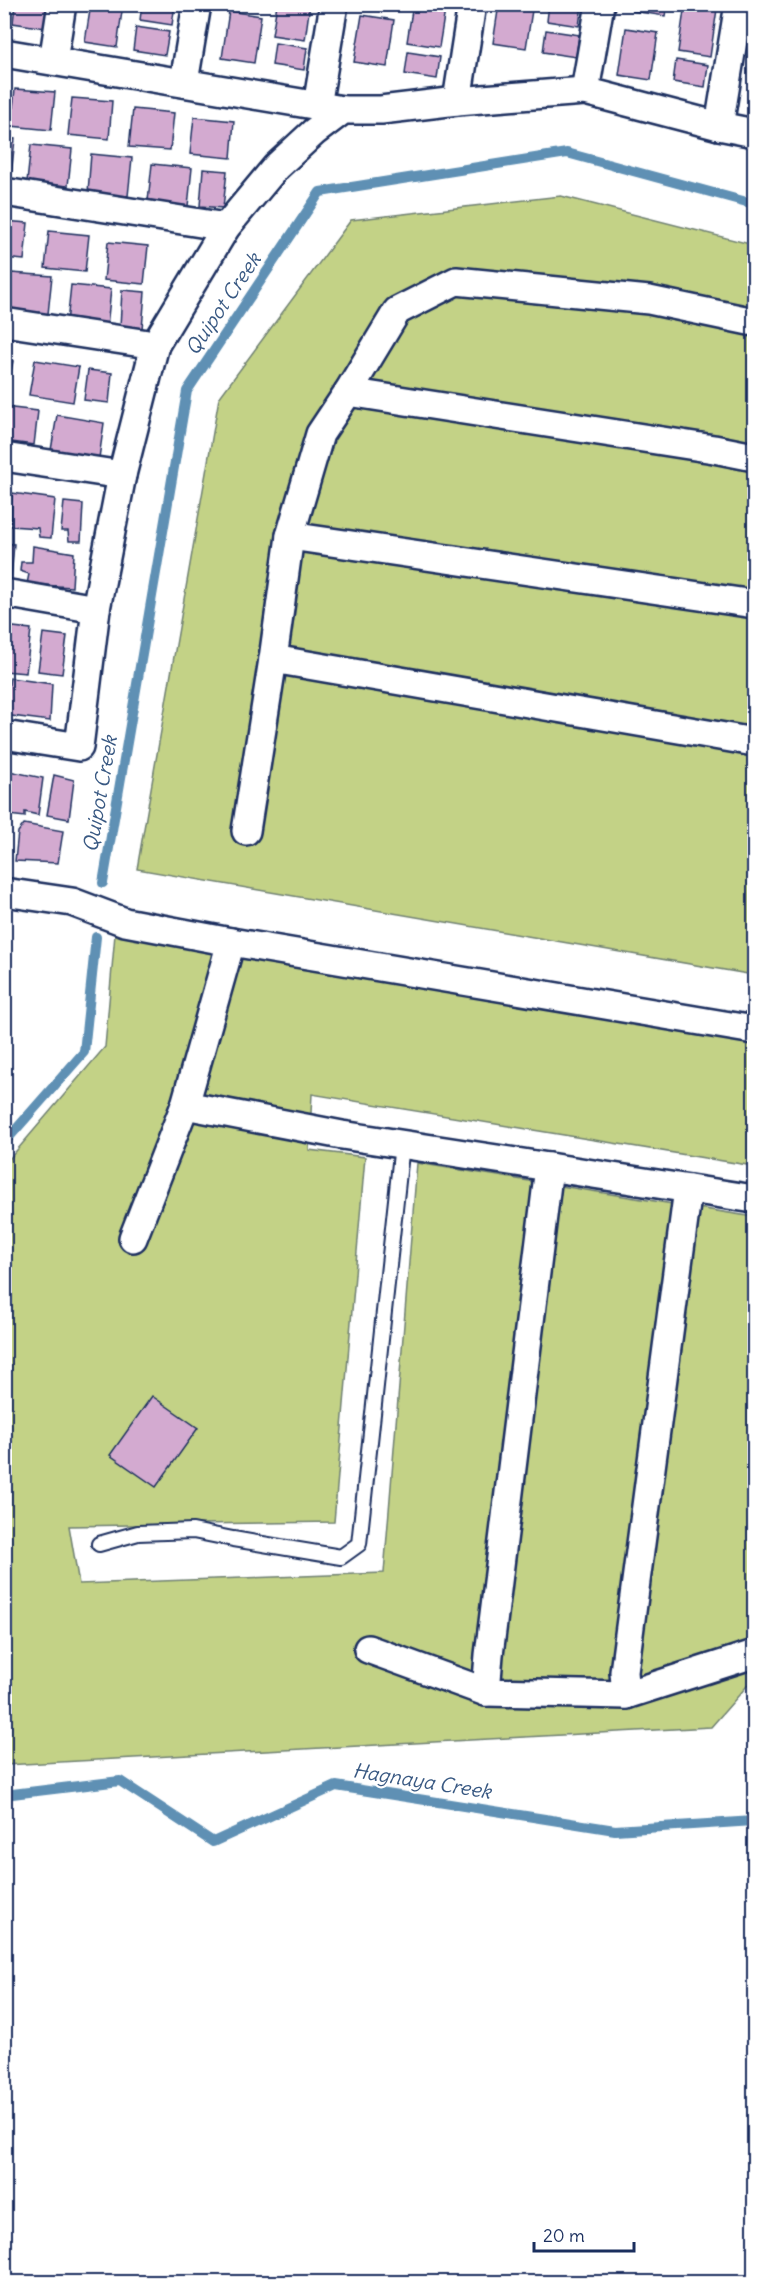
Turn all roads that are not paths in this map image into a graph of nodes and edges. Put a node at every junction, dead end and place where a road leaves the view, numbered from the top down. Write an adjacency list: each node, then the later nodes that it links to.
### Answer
1 (62, 4): 8 (street)
2 (197, 4): 9 (street)
3 (334, 4): 12 (street)
4 (472, 4): 11 (street)
5 (600, 4): 10 (street)
6 (738, 4): 13 (street)
7 (4, 53): 8 (street)
8 (53, 61): 9 (street)
9 (184, 82): 12 (street)
10 (585, 91): 11 (street); 13 (street)
11 (457, 101): 12 (street)
12 (330, 108): 16 (street)
13 (719, 126): 14 (street)
14 (754, 133)
15 (4, 192): 16 (street)
16 (226, 227): 19 (street)
17 (4, 322): 19 (street)
18 (754, 322): 20 (street)
19 (155, 345): 23 (street)
20 (348, 392): 22 (street); 24 (street)
21 (4, 457): 23 (street)
22 (754, 457)
23 (122, 475): 27 (street)
24 (291, 536): 26 (street); 28 (street)
25 (4, 593): 27 (street)
26 (754, 604)
27 (96, 609): 29 (street)
28 (273, 659): 30 (street); 31 (street)
29 (4, 735)
30 (754, 742)
31 (246, 831)
32 (4, 892): 33 (street)
33 (231, 942): 34 (street); 35 (street)
34 (754, 1030)
35 (185, 1105): 36 (street); 40 (street)
36 (402, 1144): 37 (street); 41 (lane)
37 (549, 1167): 38 (street); 44 (street)
38 (687, 1189): 39 (street); 45 (street)
39 (754, 1200)
40 (133, 1238)
41 (99, 1544)
42 (368, 1649): 44 (street)
43 (754, 1654): 45 (street)
44 (486, 1692): 45 (street)
45 (626, 1695)

